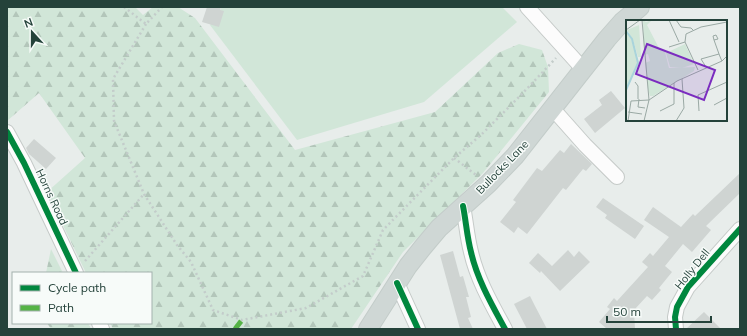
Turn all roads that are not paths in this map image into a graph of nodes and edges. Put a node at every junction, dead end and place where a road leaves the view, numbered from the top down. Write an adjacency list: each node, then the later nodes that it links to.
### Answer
1 (527, 7): 3 (street)
2 (640, 7): 3 (main road, Bullocks Lane)
3 (583, 69): 4 (main road, Bullocks Lane)
4 (552, 109): 6 (street); 7 (main road, Bullocks Lane)
5 (7, 132): 9 (street, Horns Road)
6 (617, 177)
7 (463, 206): 10 (main road, Bullocks Lane); 13 (street)
8 (740, 229): 14 (street, Holly Dell)
9 (76, 272)
10 (398, 283): 11 (main road, Bullocks Lane); 12 (street)
11 (368, 329)
12 (418, 329)
13 (505, 329)
14 (676, 329)

